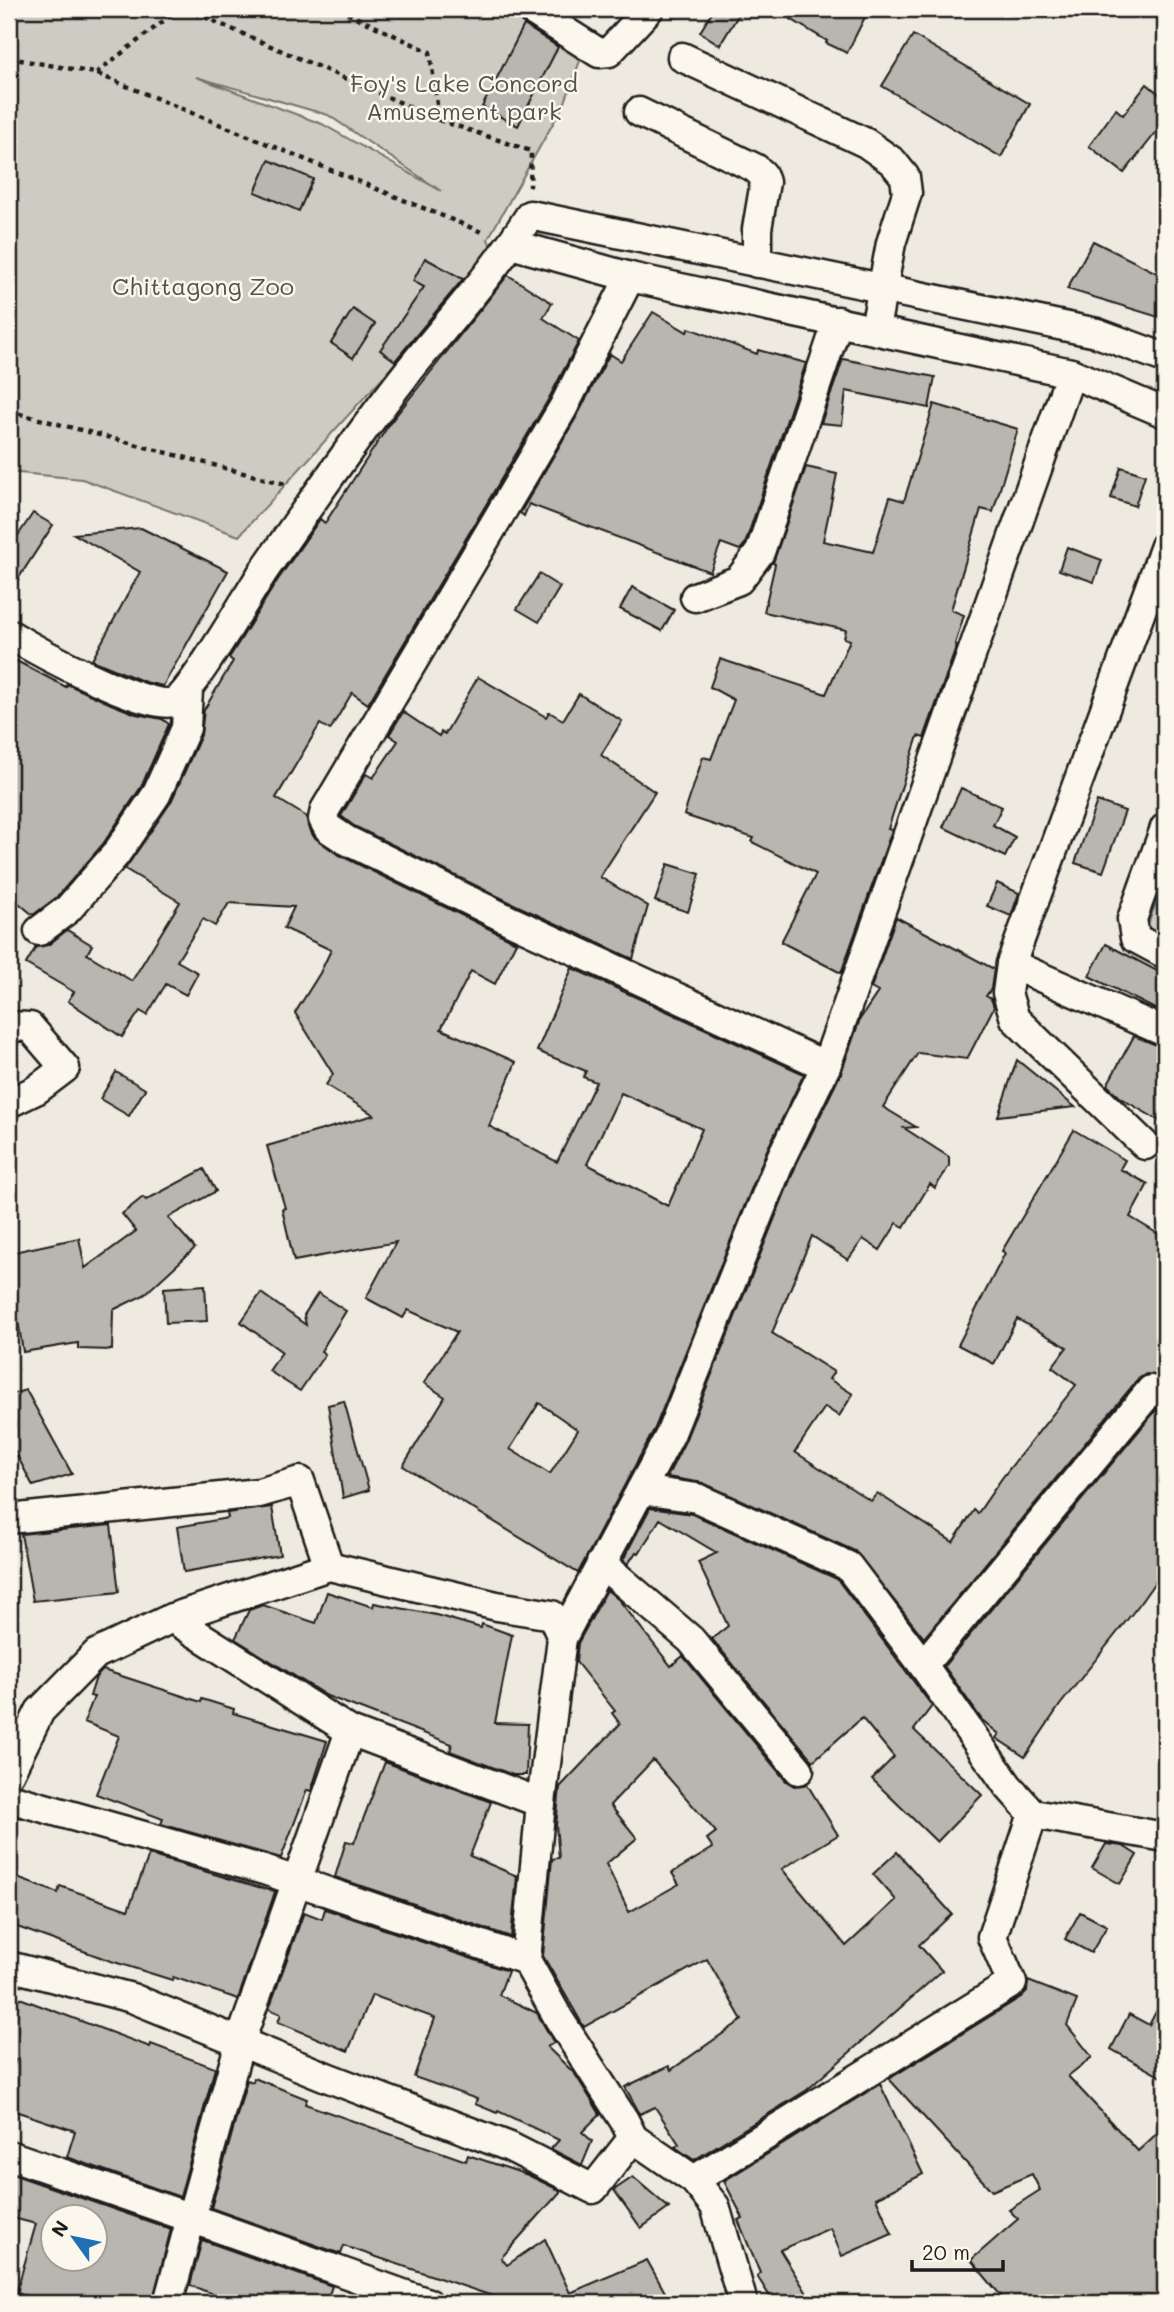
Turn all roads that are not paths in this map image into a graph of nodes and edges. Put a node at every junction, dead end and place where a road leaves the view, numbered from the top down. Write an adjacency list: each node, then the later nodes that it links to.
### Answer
1 (530, 9): 2 (street)
2 (649, 9)
3 (682, 57): 8 (street)
4 (639, 112): 6 (street)
5 (511, 244): 6 (street); 7 (street); 17 (street)
6 (757, 263): 8 (street)
7 (630, 277): 9 (street); 24 (street)
8 (884, 290): 10 (street); 11 (street)
9 (838, 321): 10 (street); 15 (street)
10 (875, 329): 12 (street)
11 (1165, 358)
12 (1071, 373): 13 (street); 24 (street)
13 (1165, 413)
14 (1165, 546): 21 (street)
15 (695, 597)
16 (9, 634): 17 (street)
17 (188, 690): 19 (street)
18 (1165, 828): 20 (street)
19 (39, 931)
20 (1165, 954)
21 (1011, 964): 23 (street); 26 (street)
22 (9, 1026): 25 (street)
23 (1165, 1032)
24 (826, 1066): 28 (street)
25 (9, 1103)
26 (1145, 1145)
27 (1152, 1390): 34 (street)
28 (640, 1490): 30 (street); 34 (street)
29 (9, 1519): 31 (street)
30 (601, 1563): 33 (street); 36 (street)
31 (329, 1566): 32 (street); 33 (street)
32 (172, 1618): 35 (street); 37 (street)
33 (562, 1638): 39 (street)
34 (923, 1665): 40 (street)
35 (351, 1731): 39 (street); 42 (street)
36 (799, 1770)
37 (9, 1774)
38 (9, 1798): 42 (street)
39 (541, 1803): 43 (street)
40 (1034, 1814): 41 (street); 48 (street)
41 (1165, 1837)
42 (297, 1881): 43 (street); 45 (street)
43 (526, 1960): 46 (street)
44 (9, 1966): 45 (street)
45 (240, 2042): 46 (street); 49 (street)
46 (633, 2138): 48 (street)
47 (9, 2155): 49 (street)
48 (694, 2180): 50 (street)
49 (191, 2218): 51 (street); 52 (street)
50 (736, 2302)
51 (168, 2303)
52 (428, 2303)

